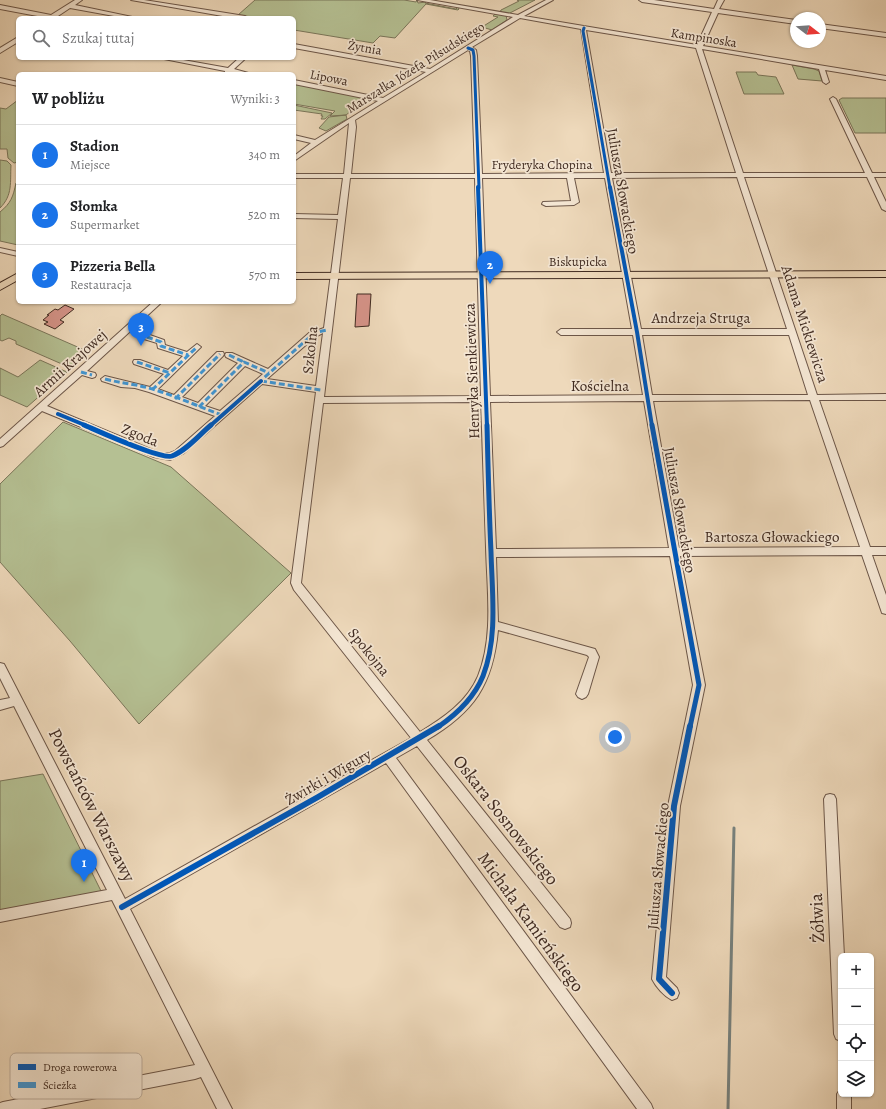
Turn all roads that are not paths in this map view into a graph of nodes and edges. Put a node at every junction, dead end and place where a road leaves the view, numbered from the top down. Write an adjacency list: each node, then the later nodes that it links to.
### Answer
1 (79, 0): 7 (street)
2 (134, 0): 13 (street)
3 (420, 0): 14 (street, Kampinoska)
4 (550, 0): 14 (street, Marszałka Józefa Piłsudskiego)
5 (642, 0): 9 (street)
6 (721, 0): 9 (street)
7 (69, 6): 11 (street); 12 (street)
8 (0, 7): 10 (street)
9 (715, 10): 15 (street); 21 (street)
10 (47, 16)
11 (54, 16)
12 (123, 16)
13 (233, 16)
14 (519, 17): 17 (street, Kampinoska); 22 (street, Marszałka Józefa Piłsudskiego)
15 (790, 21)
16 (826, 27): 18 (street)
17 (584, 28): 21 (street, Kampinoska); 47 (street, Juliusza Słowackiego)
18 (886, 35)
19 (16, 40): 23 (street)
20 (296, 46): 27 (street, Żytnia)
21 (699, 47): 26 (street, Kampinoska); 40 (street, Adama Mickiewicza)
22 (468, 48): 27 (street, Marszałka Józefa Piłsudskiego); 45 (street, Henryka Sienkiewicza)
23 (0, 51)
24 (171, 60): 28 (street)
25 (241, 60): 28 (street)
26 (822, 67): 29 (street, Kampinoska); 32 (street)
27 (431, 71): 35 (street, Marszałka Józefa Piłsudskiego)
28 (227, 72)
29 (886, 78)
30 (0, 80): 33 (street)
31 (296, 82): 35 (street, Lipowa)
32 (826, 82)
33 (16, 84)
34 (832, 98): 41 (street)
35 (384, 100): 36 (street, Marszałka Józefa Piłsudskiego)
36 (352, 120): 38 (street, Marszałka Józefa Piłsudskiego); 44 (street, Szkolna)
37 (296, 138): 38 (street)
38 (316, 142): 39 (street, Marszałka Józefa Piłsudskiego)
39 (296, 157)
40 (740, 175): 41 (street, Fryderyka Chopina); 47 (street, Fryderyka Chopina); 56 (street, Adama Mickiewicza)
41 (869, 175): 42 (street, Fryderyka Chopina); 49 (street)
42 (886, 175)
43 (296, 176): 44 (street, Fryderyka Chopina)
44 (347, 176): 45 (street, Fryderyka Chopina); 51 (street, Szkolna)
45 (478, 176): 46 (street, Fryderyka Chopina); 54 (street, Henryka Sienkiewicza)
46 (570, 176): 47 (street, Fryderyka Chopina); 48 (street)
47 (608, 176): 55 (street, Juliusza Słowackiego)
48 (546, 204)
49 (886, 209)
50 (296, 216): 51 (street)
51 (342, 216): 59 (street, Szkolna)
52 (0, 250): 53 (street)
53 (16, 254)
54 (481, 274): 55 (main road, Biskupicka); 59 (main road, Biskupicka); 84 (street, Henryka Sienkiewicza)
55 (625, 274): 56 (main road, Biskupicka); 65 (street, Juliusza Słowackiego)
56 (773, 274): 57 (main road, Biskupicka); 66 (street, Adama Mickiewicza)
57 (886, 274)
58 (296, 276): 59 (main road, Biskupicka)
59 (334, 276): 63 (street, Szkolna)
60 (16, 277): 61 (main road)
61 (0, 287)
62 (156, 304): 72 (street, Armii Krajowej)
63 (327, 330): 74 (street, Zgoda); 79 (street, Szkolna)
64 (561, 332): 65 (street, Andrzeja Struga)
65 (637, 332): 66 (street, Andrzeja Struga); 83 (street, Juliusza Słowackiego)
66 (792, 332): 80 (street, Adama Mickiewicza)
67 (146, 337): 69 (street)
68 (197, 347): 69 (street)
69 (188, 355): 73 (street)
70 (136, 362): 73 (street)
71 (244, 362): 74 (street); 82 (street); 86 (street)
72 (81, 372): 75 (street); 87 (street, Armii Krajowej)
73 (170, 373): 78 (street)
74 (269, 373): 77 (street, Zgoda)
75 (92, 375)
76 (105, 379): 78 (street)
77 (261, 381): 79 (street); 88 (street, Zgoda)
78 (152, 390): 82 (street)
79 (321, 390): 85 (street, Szkolna)
80 (814, 397): 81 (street, Kościelna); 83 (street, Kościelna); 91 (street, Adama Mickiewicza)
81 (886, 397)
82 (175, 398): 86 (street)
83 (648, 398): 84 (street, Kościelna); 94 (street, Juliusza Słowackiego)
84 (485, 399): 85 (street, Kościelna); 93 (street, Henryka Sienkiewicza)
85 (320, 400): 95 (street, Szkolna)
86 (199, 407): 88 (street)
87 (41, 408): 88 (street, Zgoda); 89 (street, Armii Krajowej)
88 (222, 415)
89 (4, 435): 90 (street, Armii Krajowej)
90 (0, 444)
91 (866, 551): 92 (street, Bartosza Głowackiego); 94 (street, Bartosza Głowackiego); 96 (street, Adama Mickiewicza)
92 (886, 551)
93 (491, 553): 94 (street, Bartosza Głowackiego); 97 (street, Henryka Sienkiewicza)
94 (676, 553): 109 (street, Juliusza Słowackiego)
95 (296, 583): 102 (street, Spokojna)
96 (886, 610)
97 (492, 624): 99 (street); 102 (street, Żwirki i Wigury)
98 (0, 667): 100 (street, Powstańców Warszawy)
99 (582, 694)
100 (17, 700): 101 (street); 105 (street, Powstańców Warszawy)
101 (0, 705)
102 (419, 738): 103 (street, Żwirki i Wigury); 108 (street, Oskara Sosnowskiego)
103 (388, 756): 106 (street, Żwirki i Wigury); 117 (street, Michała Kamieńskiego)
104 (830, 799): 110 (street, Żółwia)
105 (115, 892): 106 (street, Powstańców Warszawy); 107 (street)
106 (122, 907): 111 (street, Powstańców Warszawy)
107 (0, 916)
108 (565, 924)
109 (672, 993)
110 (841, 1025)
111 (204, 1068): 112 (street); 116 (street, Powstańców Warszawy)
112 (142, 1082)
113 (844, 1097): 118 (street)
114 (55, 1099): 115 (street)
115 (3, 1109)
116 (225, 1109)
117 (646, 1109)
118 (844, 1109)

